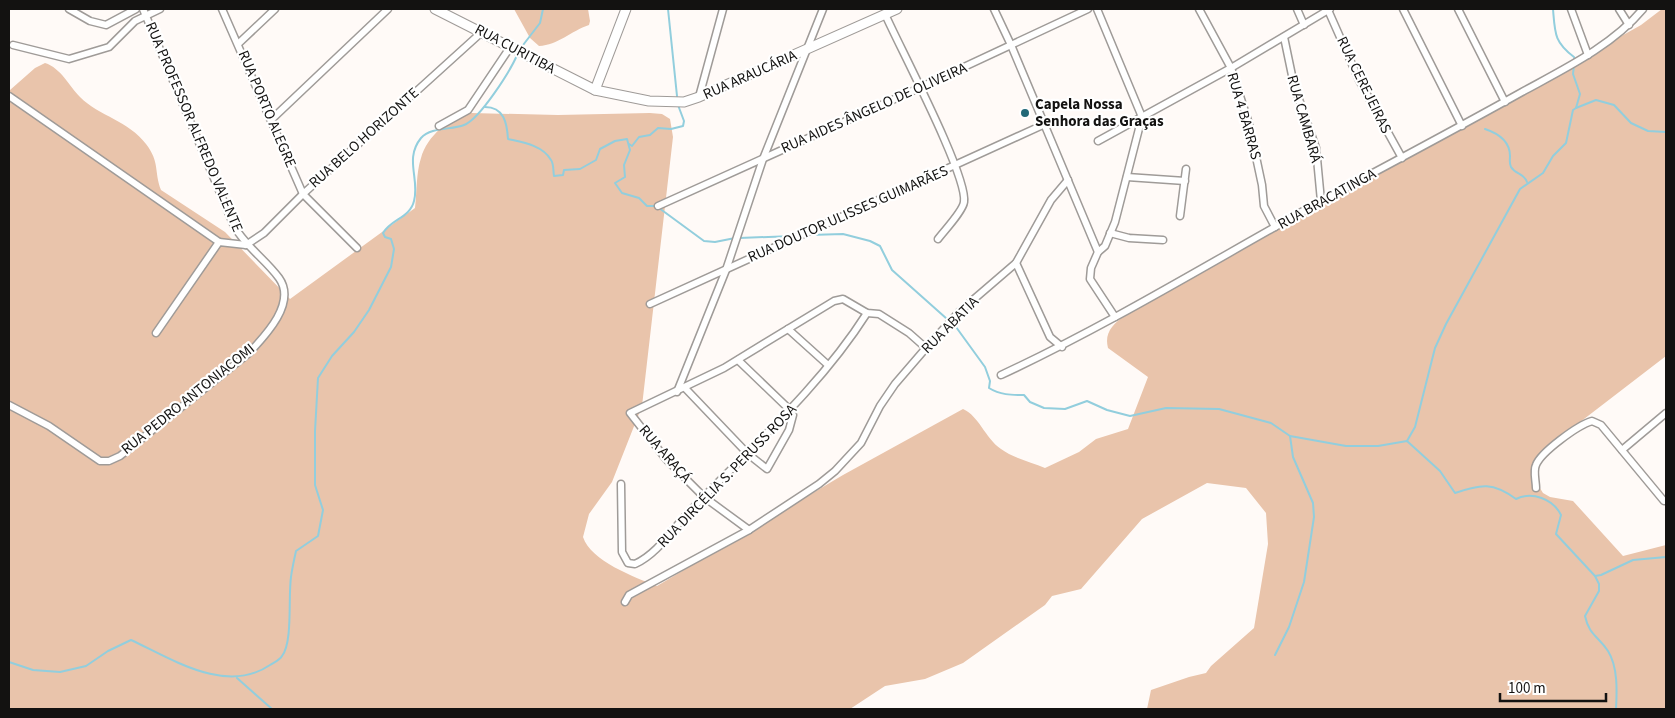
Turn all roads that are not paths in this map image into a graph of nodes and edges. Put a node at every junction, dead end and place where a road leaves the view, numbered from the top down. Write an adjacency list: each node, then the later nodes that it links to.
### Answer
1 (69, 9): 2 (street)
2 (136, 9)
3 (160, 9): 23 (street)
4 (222, 9): 29 (street, RUA PORTO ALEGRE)
5 (275, 9): 29 (street)
6 (388, 9): 42 (street)
7 (435, 9): 27 (street, RUA CURITIBA)
8 (626, 9): 37 (street)
9 (723, 9): 39 (street)
10 (823, 9): 33 (street)
11 (897, 9): 24 (street, RUA ARAUCÁRIA)
12 (994, 9): 31 (street)
13 (1088, 9): 31 (street, RUA AIDES ÂNGELO DE OLIVEIRA)
14 (1097, 9): 41 (street)
15 (1199, 9): 35 (street, RUA 4 BARRAS)
16 (1297, 9): 25 (street)
17 (1403, 9): 45 (street)
18 (1458, 9): 40 (street)
19 (1571, 9): 34 (street)
20 (1619, 9): 26 (street)
21 (1643, 9): 26 (street, RUA BRACATINGA)
22 (1329, 10): 25 (street); 47 (street, RUA CEREJEIRAS)
23 (145, 12): 30 (street); 63 (street, RUA PROFESSOR ALFREDO VALENTE)
24 (884, 14): 33 (street, RUA ARAUCÁRIA); 36 (street)
25 (1304, 25): 28 (street)
26 (1629, 25): 34 (street, RUA BRACATINGA)
27 (483, 31): 32 (street, RUA CURITIBA); 54 (street, RUA BELO HORIZONTE)
28 (1284, 37): 35 (street); 55 (street, RUA CAMBARÁ)
29 (239, 44): 42 (street, RUA PORTO ALEGRE)
30 (14, 45)
31 (1011, 45): 36 (street, RUA AIDES ÂNGELO DE OLIVEIRA); 43 (street)
32 (511, 46): 37 (street, RUA CURITIBA); 44 (street)
33 (806, 50): 39 (street, RUA ARAUCÁRIA); 48 (street)
34 (1588, 55): 40 (street, RUA BRACATINGA)
35 (1231, 68): 41 (street); 58 (street, RUA 4 BARRAS)
36 (919, 88): 48 (street, RUA AIDES ÂNGELO DE OLIVEIRA); 49 (street)
37 (595, 90): 39 (street, RUA ARAUCÁRIA)
38 (9, 96): 62 (street)
39 (699, 97)
40 (1505, 102): 45 (street, RUA BRACATINGA)
41 (1142, 117): 46 (street); 51 (street)
42 (272, 119): 54 (street, RUA PORTO ALEGRE)
43 (1045, 124): 49 (street, RUA DOUTOR ULISSES GUIMARÃES); 52 (street)
44 (439, 126)
45 (1462, 126): 47 (street, RUA BRACATINGA)
46 (1098, 140)
47 (1402, 158): 55 (street, RUA BRACATINGA)
48 (763, 159): 56 (street, RUA AIDES ÂNGELO DE OLIVEIRA); 67 (street)
49 (956, 165): 60 (street); 67 (street, RUA DOUTOR ULISSES GUIMARÃES)
50 (1186, 169): 53 (street)
51 (1127, 177): 53 (street); 59 (street)
52 (1068, 180): 65 (street); 66 (street, RUA ABATIA)
53 (1185, 181): 57 (street)
54 (303, 194): 63 (street, RUA BELO HORIZONTE); 64 (street, RUA PORTO ALEGRE)
55 (1321, 201): 58 (street, RUA BRACATINGA)
56 (658, 206)
57 (1180, 216)
58 (1275, 227): 70 (street, RUA BRACATINGA)
59 (1110, 234): 61 (street); 65 (street)
60 (938, 239)
61 (1163, 240)
62 (219, 242): 63 (street); 72 (street)
63 (246, 245): 73 (street, RUA PROFESSOR ALFREDO VALENTE)
64 (357, 248)
65 (1098, 252): 70 (street)
66 (1016, 263): 74 (street); 75 (street, RUA ABATIA)
67 (726, 270): 68 (street, RUA DOUTOR ULISSES GUIMARÃES); 80 (street)
68 (650, 304)
69 (867, 313): 71 (street); 75 (street); 77 (street, RUA DIRCÉLIA S. PERUSS ROSA)
70 (1114, 317): 74 (street, RUA BRACATINGA)
71 (788, 329): 76 (street); 77 (street)
72 (156, 333)
73 (264, 337): 81 (street, RUA PEDRO ANTONIACOMI)
74 (1062, 347): 78 (street, RUA BRACATINGA)
75 (926, 348): 90 (street, RUA ABATIA)
76 (738, 360): 79 (street); 82 (street)
77 (828, 365): 82 (street, RUA DIRCÉLIA S. PERUSS ROSA)
78 (1001, 375)
79 (685, 388): 80 (street); 85 (street)
80 (677, 392): 88 (street, RUA ARAÇÁ)
81 (9, 405)
82 (790, 410): 85 (street, RUA DIRCÉLIA S. PERUSS ROSA); 85 (street)
83 (1666, 414): 84 (street)
84 (1622, 450): 87 (street); 89 (street)
85 (748, 454): 88 (street, RUA DIRCÉLIA S. PERUSS ROSA)
86 (621, 484): 88 (street, RUA DIRCÉLIA S. PERUSS ROSA)
87 (1536, 488)
88 (704, 497): 90 (street, RUA ARAÇÁ)
89 (1665, 501)
90 (749, 530): 91 (street)
91 (625, 602)

